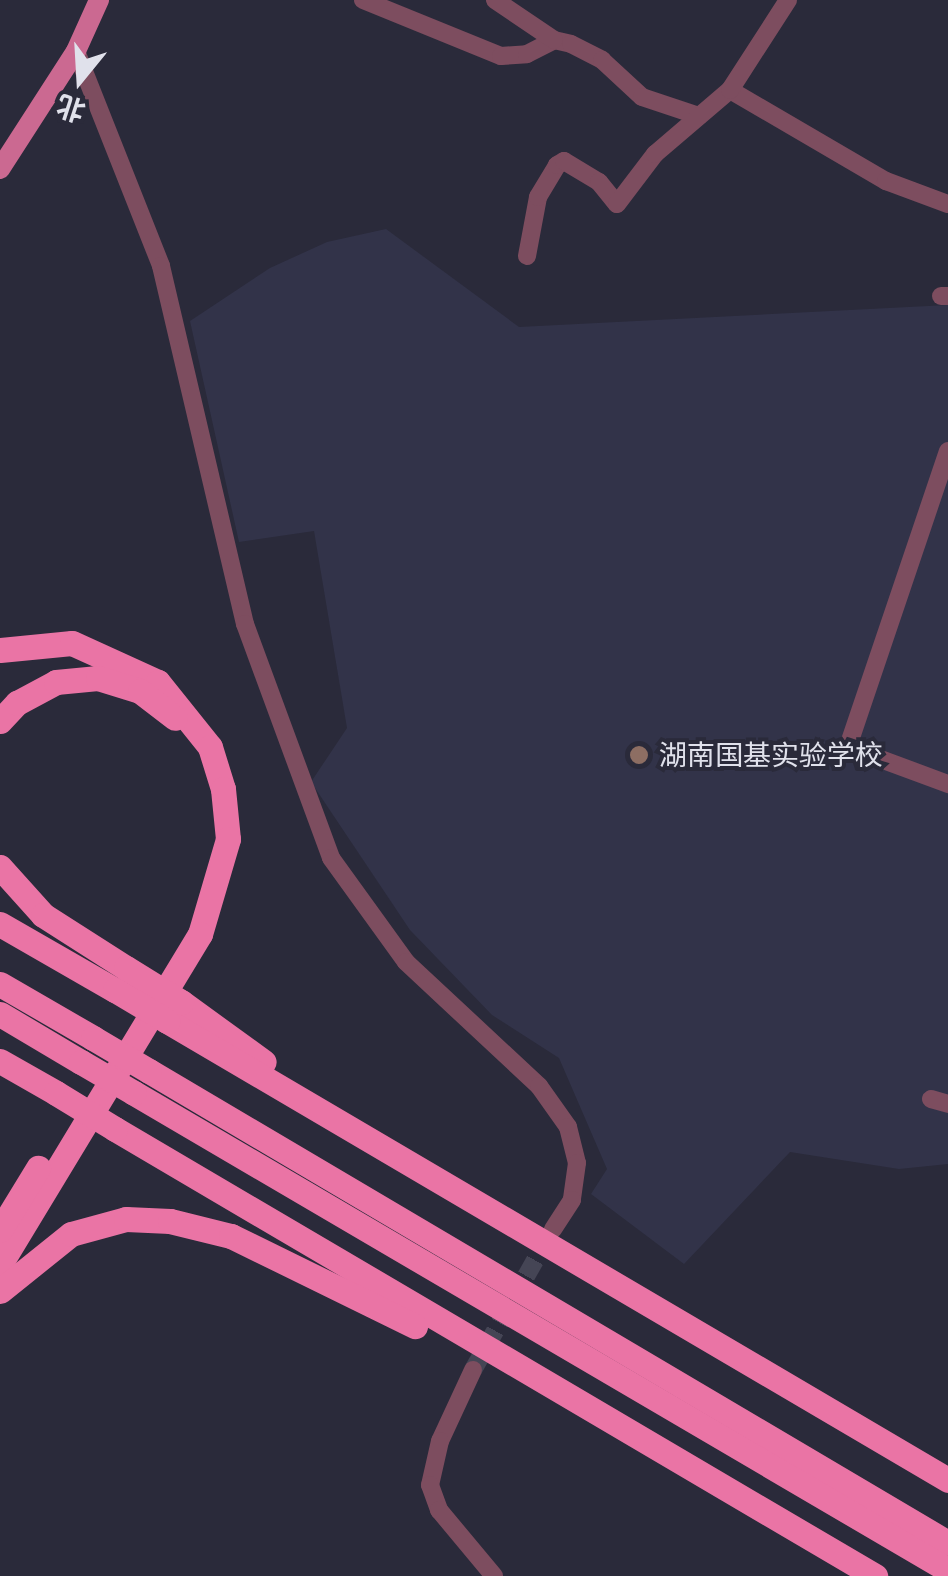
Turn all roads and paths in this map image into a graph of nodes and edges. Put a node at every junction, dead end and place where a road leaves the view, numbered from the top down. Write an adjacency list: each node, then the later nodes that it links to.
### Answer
1 (99, 0): 6 (main road)
2 (363, 0): 5 (street)
3 (495, 0): 5 (street)
4 (788, 0): 7 (street)
5 (554, 40): 8 (street)
6 (76, 51): 9 (main road); 23 (street)
7 (730, 90): 8 (street); 10 (street)
8 (699, 116): 11 (street)
9 (0, 169)
10 (948, 204)
11 (527, 256)
12 (948, 451): 15 (street)
13 (0, 650): 25 (highway)
14 (0, 721): 24 (highway)
15 (948, 784)
16 (0, 866): 18 (highway)
17 (0, 924): 18 (highway)
18 (120, 979): 28 (highway, bridge)
19 (0, 984): 21 (highway)
20 (0, 1014): 21 (highway)
21 (87, 1050): 30 (highway, bridge); 31 (highway, bridge)
22 (0, 1061): 29 (highway, bridge)
23 (553, 1229)
24 (0, 1230)
25 (0, 1264)
26 (0, 1291): 29 (highway)
27 (473, 1370): 32 (street)
28 (948, 1480)
29 (751, 1502): 33 (highway)
30 (948, 1543)
31 (948, 1570)
32 (494, 1576)
33 (874, 1576)

